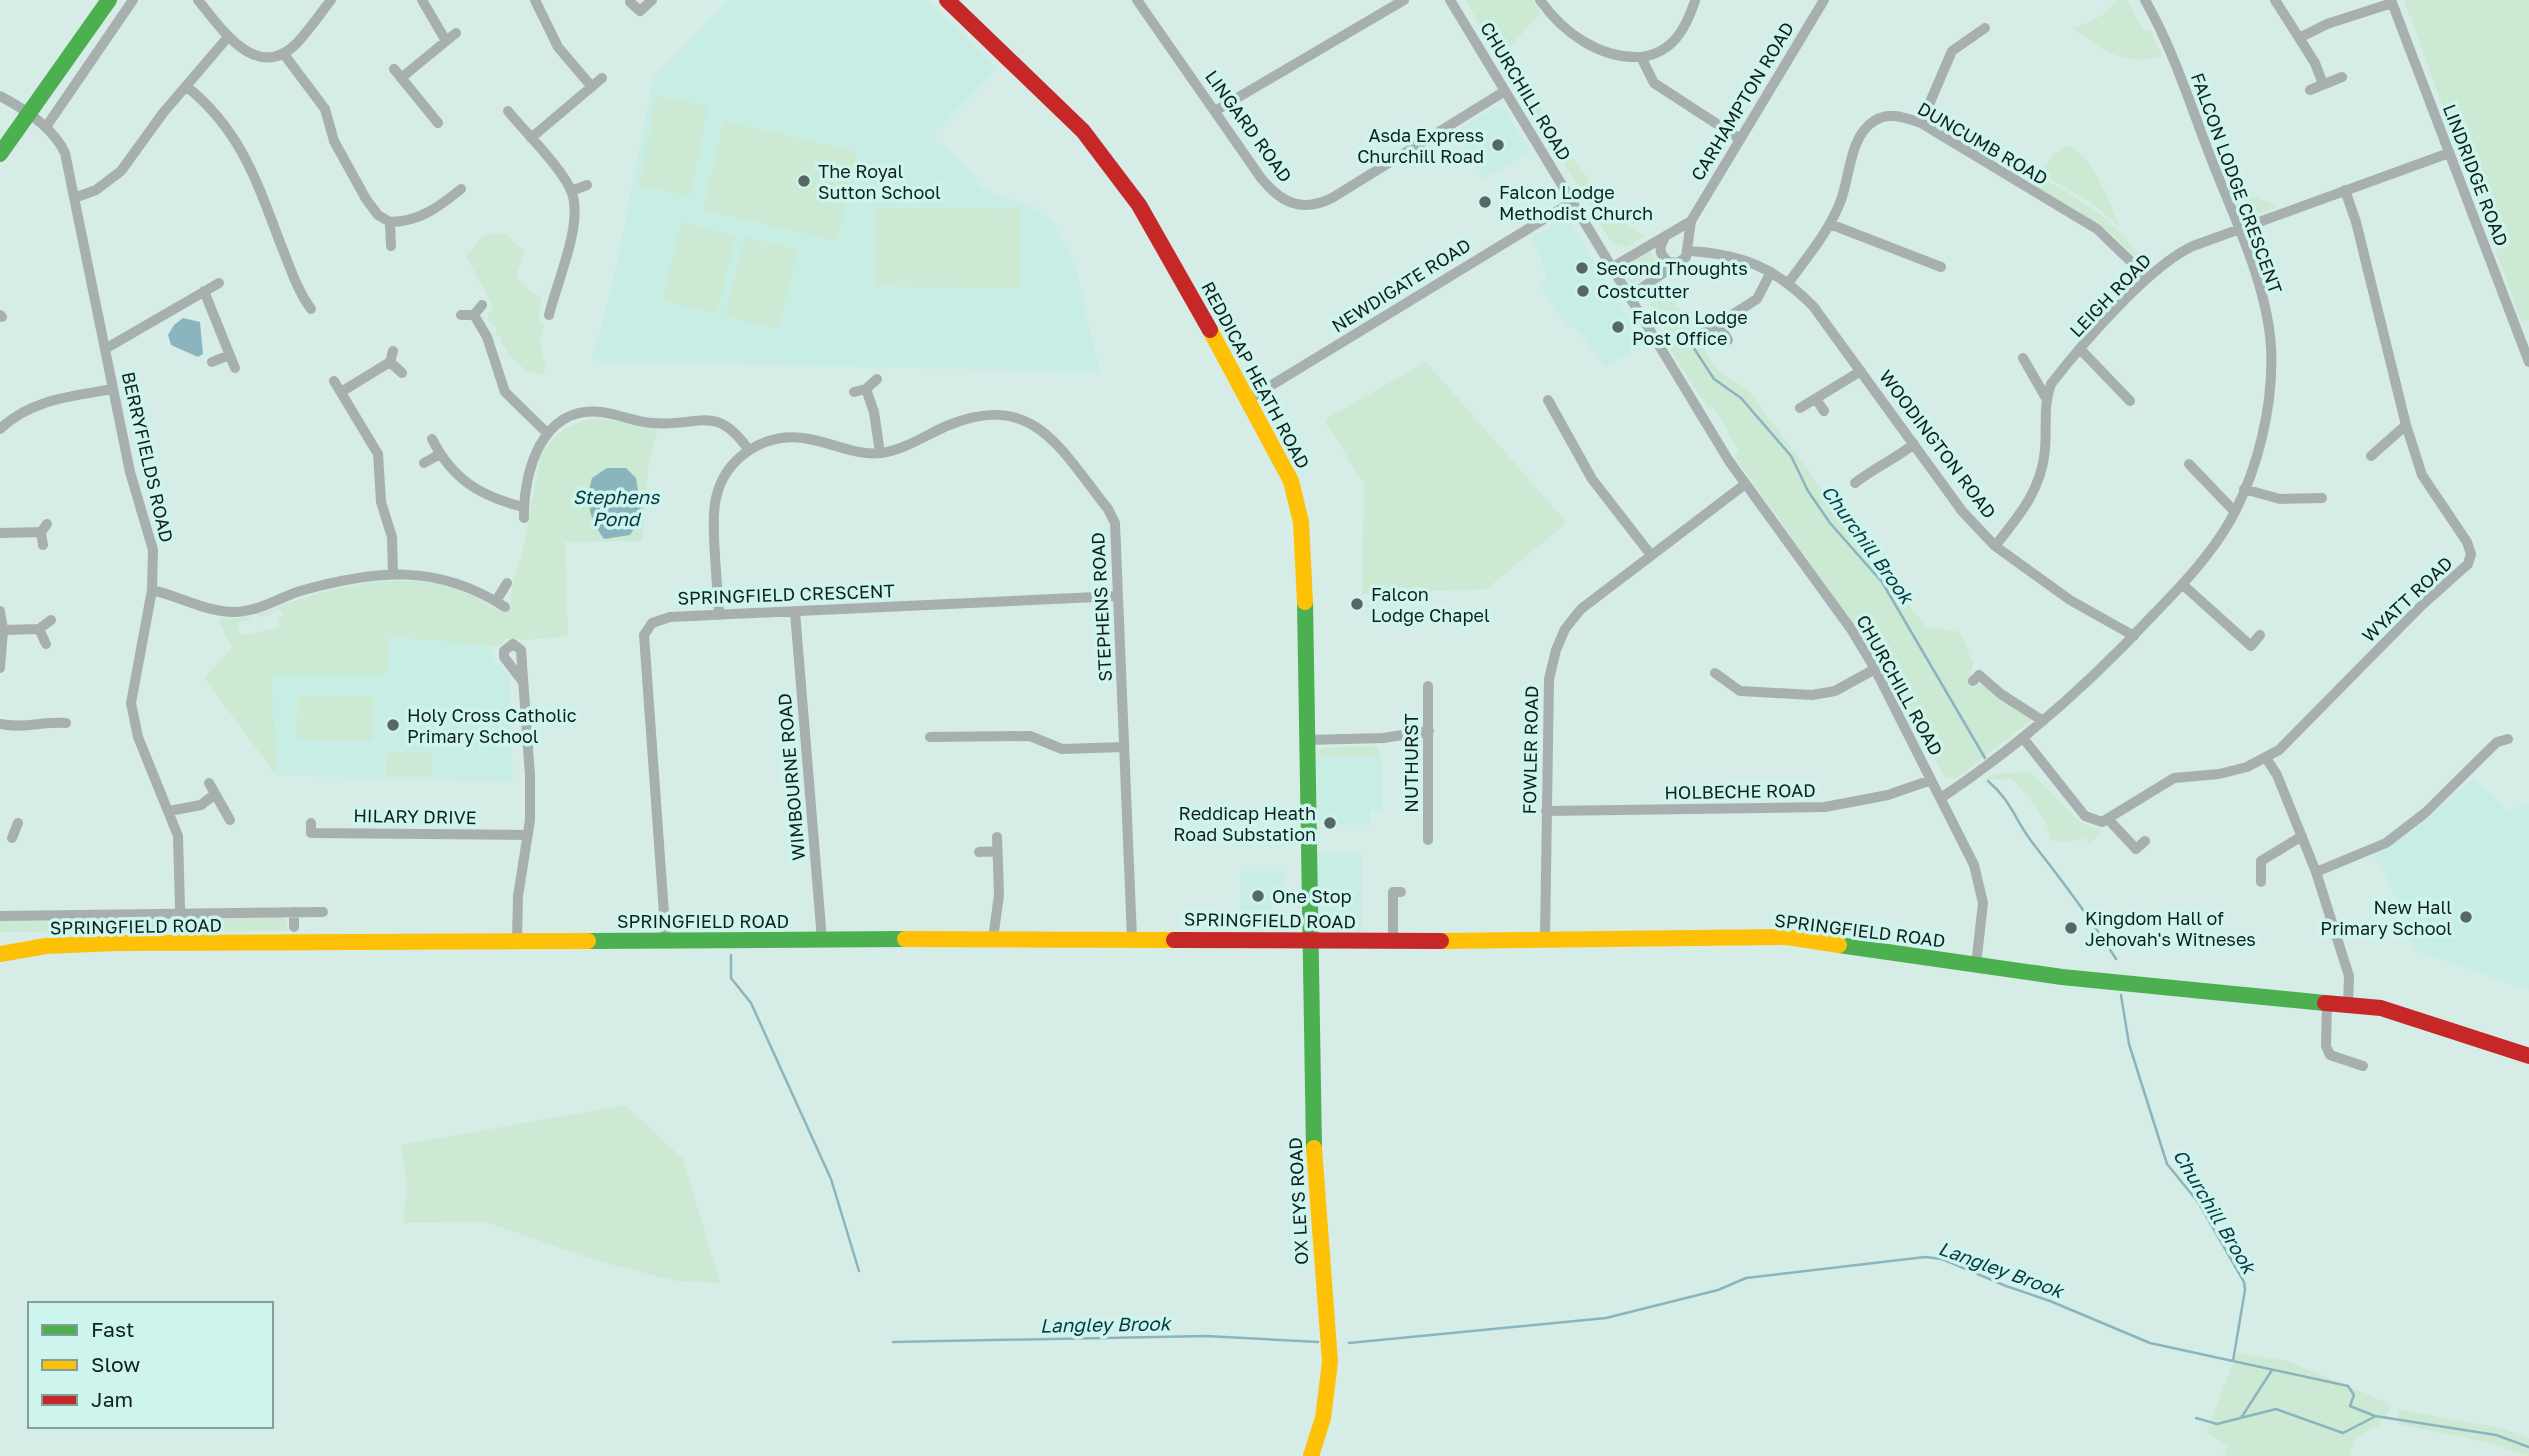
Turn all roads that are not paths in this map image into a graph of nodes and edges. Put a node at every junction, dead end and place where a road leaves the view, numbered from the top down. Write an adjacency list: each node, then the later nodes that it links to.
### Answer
1 (109, 0): 38 (street)
2 (133, 0): 41 (street)
3 (198, 0): 21 (street)
4 (331, 0): 24 (street)
5 (422, 0): 23 (street)
6 (535, 0): 32 (street)
7 (652, 0): 18 (street)
8 (947, 0): 94 (street, REDDICAP HEATH ROAD)
9 (1137, 0): 37 (street, LINGARD ROAD)
10 (1404, 0): 37 (street)
11 (1450, 0): 34 (street, CHURCHILL ROAD)
12 (1540, 0): 25 (street)
13 (1824, 0): 43 (street, CARHAMPTON ROAD)
14 (2145, 0): 55 (street, FALCON LODGE CRESCENT)
15 (2275, 0): 22 (street)
16 (1696, 1): 25 (street)
17 (2391, 1): 22 (street); 44 (street, LINDRIDGE ROAD)
18 (629, 2)
19 (1985, 28): 40 (street)
20 (456, 33): 23 (street)
21 (228, 37): 24 (street); 31 (street)
22 (2301, 37): 30 (street)
23 (446, 41): 28 (street)
24 (283, 53): 53 (street)
25 (1641, 57): 43 (street)
26 (394, 69): 28 (street)
27 (2342, 77): 30 (street)
28 (401, 78): 39 (street)
29 (602, 78): 32 (street)
30 (2323, 85): 33 (street)
31 (186, 86): 50 (street); 65 (street)
32 (592, 87): 42 (street)
33 (2310, 90)
34 (1505, 91): 37 (street, LINGARD ROAD); 51 (street, CHURCHILL ROAD)
35 (0, 96): 38 (street, BERRYFIELDS ROAD)
36 (508, 111): 42 (street)
37 (1215, 111)
38 (29, 114): 41 (street, BERRYFIELDS ROAD); 45 (street)
39 (438, 123)
40 (1921, 123): 54 (street, DUNCUMB ROAD); 64 (street, DUNCUMB ROAD)
41 (46, 127): 50 (street, BERRYFIELDS ROAD)
42 (531, 138): 49 (street)
43 (1741, 139): 52 (street, CARHAMPTON ROAD)
44 (2449, 153): 48 (street, LEIGH ROAD); 83 (street, LINDRIDGE ROAD)
45 (0, 154)
46 (587, 185): 49 (street)
47 (460, 189): 53 (street)
48 (2345, 190): 55 (street, LEIGH ROAD); 102 (street, WYATT ROAD)
49 (571, 191): 74 (street)
50 (74, 198): 78 (street, BERRYFIELDS ROAD)
51 (1572, 202): 61 (street, CHURCHILL ROAD); 94 (street, NEWDIGATE ROAD)
52 (1691, 221): 56 (street, CARHAMPTON ROAD); 58 (street, CARHAMPTON ROAD)
53 (390, 222): 57 (street)
54 (1830, 224): 60 (street); 66 (street, DUNCUMB ROAD)
55 (2238, 231): 64 (street, LEIGH ROAD); 115 (street, FALCON LODGE CRESCENT)
56 (1668, 237): 58 (street); 59 (street); 61 (street, CARHAMPTON ROAD)
57 (391, 246)
58 (1689, 248): 59 (street); 62 (street)
59 (1682, 261): 69 (street)
60 (1941, 267)
61 (1611, 268): 69 (street, CHURCHILL ROAD)
62 (1771, 272): 66 (street, WOODINGTON ROAD); 75 (street)
63 (307, 277): 65 (street)
64 (2148, 278): 79 (street, LEIGH ROAD)
65 (295, 282): 71 (street)
66 (1789, 282): 85 (street, WOODINGTON ROAD)
67 (219, 283): 68 (street)
68 (204, 290): 78 (street); 80 (street)
69 (1629, 297): 114 (street, CHURCHILL ROAD)
70 (482, 305): 72 (street)
71 (311, 309)
72 (474, 314): 73 (street); 104 (street)
73 (461, 315)
74 (549, 315)
75 (1719, 325): 76 (street); 77 (street)
76 (1702, 334)
77 (1728, 340)
78 (105, 349): 89 (street, BERRYFIELDS ROAD)
79 (2081, 350): 93 (street, LEIGH ROAD); 97 (street)
80 (229, 355): 82 (street); 84 (street)
81 (2023, 358): 93 (street)
82 (212, 362)
83 (2529, 362)
84 (235, 368)
85 (1861, 371): 95 (street); 106 (street, WOODINGTON ROAD)
86 (402, 373): 92 (street)
87 (877, 379): 90 (street)
88 (334, 381): 92 (street)
89 (113, 389): 101 (street); 125 (street, BERRYFIELDS ROAD)
90 (866, 389): 91 (street); 108 (street)
91 (854, 391)
92 (341, 392): 122 (street)
93 (2046, 398): 120 (street)
94 (1250, 399): 151 (street, REDDICAP HEATH ROAD)
95 (1816, 399): 98 (street); 100 (street)
96 (1548, 400): 121 (street)
97 (2130, 401)
98 (1800, 408)
99 (0, 410): 101 (street)
100 (1824, 411)
101 (9, 420): 103 (street)
102 (2406, 425): 110 (street); 153 (street, WYATT ROAD)
103 (0, 429)
104 (546, 432): 107 (street); 109 (street)
105 (432, 439): 109 (street)
106 (1914, 444): 113 (street); 120 (street, WOODINGTON ROAD)
107 (748, 449): 108 (street, STEPHENS ROAD); 129 (street)
108 (880, 453): 126 (street, STEPHENS ROAD)
109 (440, 454): 111 (street)
110 (2371, 456)
111 (424, 463)
112 (2189, 464): 117 (street)
113 (1855, 483)
114 (1744, 485): 121 (street, FOWLER ROAD); 137 (street, CHURCHILL ROAD)
115 (2244, 489): 116 (street); 117 (street, FALCON LODGE CRESCENT)
116 (2322, 498)
117 (2234, 511): 124 (street, FALCON LODGE CRESCENT)
118 (0, 533): 119 (street)
119 (43, 545)
120 (1995, 546): 134 (street, WOODINGTON ROAD)
121 (1651, 555): 159 (street, FOWLER ROAD)
122 (393, 574): 123 (street); 125 (street)
123 (508, 583)
124 (2182, 584): 133 (street); 134 (street, FALCON LODGE CRESCENT)
125 (152, 590): 158 (street, BERRYFIELDS ROAD)
126 (1118, 596): 128 (street, SPRINGFIELD CRESCENT); 152 (street, STEPHENS ROAD)
127 (0, 611): 132 (street)
128 (795, 612): 129 (street, SPRINGFIELD CRESCENT); 183 (street, WIMBOURNE ROAD)
129 (719, 615): 187 (street, SPRINGFIELD CRESCENT)
130 (51, 620): 131 (street)
131 (39, 629): 132 (street); 135 (street)
132 (3, 630): 136 (street)
133 (2260, 635)
134 (2134, 636): 144 (street, FALCON LODGE CRESCENT)
135 (46, 644)
136 (0, 668)
137 (1875, 669): 138 (street); 154 (street, CHURCHILL ROAD)
138 (1715, 673)
139 (1973, 681): 144 (street)
140 (523, 682): 165 (street)
141 (1428, 686): 147 (street, NUTHURST)
142 (51, 708): 143 (street)
143 (52, 722): 145 (street); 146 (street)
144 (2042, 722): 149 (street, FALCON LODGE CRESCENT)
145 (66, 723)
146 (0, 724)
147 (1429, 731): 151 (street); 168 (street, NUTHURST)
148 (930, 737): 152 (street)
149 (2023, 738): 157 (street, FALCON LODGE CRESCENT); 160 (street)
150 (2508, 739): 172 (street)
151 (1306, 740): 185 (street, REDDICAP HEATH ROAD)
152 (1124, 747): 182 (street, STEPHENS ROAD)
153 (2266, 758): 160 (street, WYATT ROAD); 166 (street)
154 (1931, 780): 157 (street, CHURCHILL ROAD); 159 (street, HOLBECHE ROAD)
155 (209, 783): 156 (street)
156 (215, 794): 158 (street); 161 (street)
157 (1941, 798): 190 (street, CHURCHILL ROAD)
158 (169, 811): 177 (street, BERRYFIELDS ROAD)
159 (1546, 811): 180 (street, FOWLER ROAD)
160 (2108, 819): 169 (street)
161 (230, 820)
162 (311, 823): 165 (street, HILARY DRIVE)
163 (0, 824): 164 (street)
164 (14, 830)
165 (528, 835): 184 (street)
166 (2302, 836): 172 (street); 173 (street)
167 (997, 837): 170 (street)
168 (1428, 839)
169 (2145, 841)
170 (998, 851): 171 (street); 181 (street)
171 (979, 852)
172 (2316, 872): 192 (street)
173 (2261, 882)
174 (1401, 892): 186 (street)
175 (294, 912): 176 (street, SPRINGFIELD ROAD); 177 (street, SPRINGFIELD ROAD); 179 (street)
176 (323, 912)
177 (180, 913): 178 (street, SPRINGFIELD ROAD); 188 (street, BERRYFIELDS ROAD)
178 (0, 916)
179 (294, 927)
180 (1545, 938): 186 (street, SPRINGFIELD ROAD); 190 (street, SPRINGFIELD ROAD)
181 (993, 939): 182 (street, SPRINGFIELD ROAD); 183 (street, SPRINGFIELD ROAD)
182 (1132, 939): 185 (street, SPRINGFIELD ROAD)
183 (822, 940): 187 (street, SPRINGFIELD ROAD)
184 (517, 941): 187 (street, SPRINGFIELD ROAD); 188 (street, SPRINGFIELD ROAD)
185 (1310, 941): 186 (street, SPRINGFIELD ROAD); 195 (street, OX LEYS ROAD)
186 (1394, 941)
187 (666, 942)
188 (181, 943): 189 (street, SPRINGFIELD ROAD)
189 (0, 954)
190 (1976, 965): 191 (street, SPRINGFIELD ROAD)
191 (2327, 1003): 192 (street, SPRINGFIELD ROAD); 194 (street)
192 (2348, 1004): 193 (street, SPRINGFIELD ROAD)
193 (2529, 1056)
194 (2363, 1066)
195 (1311, 1456)

